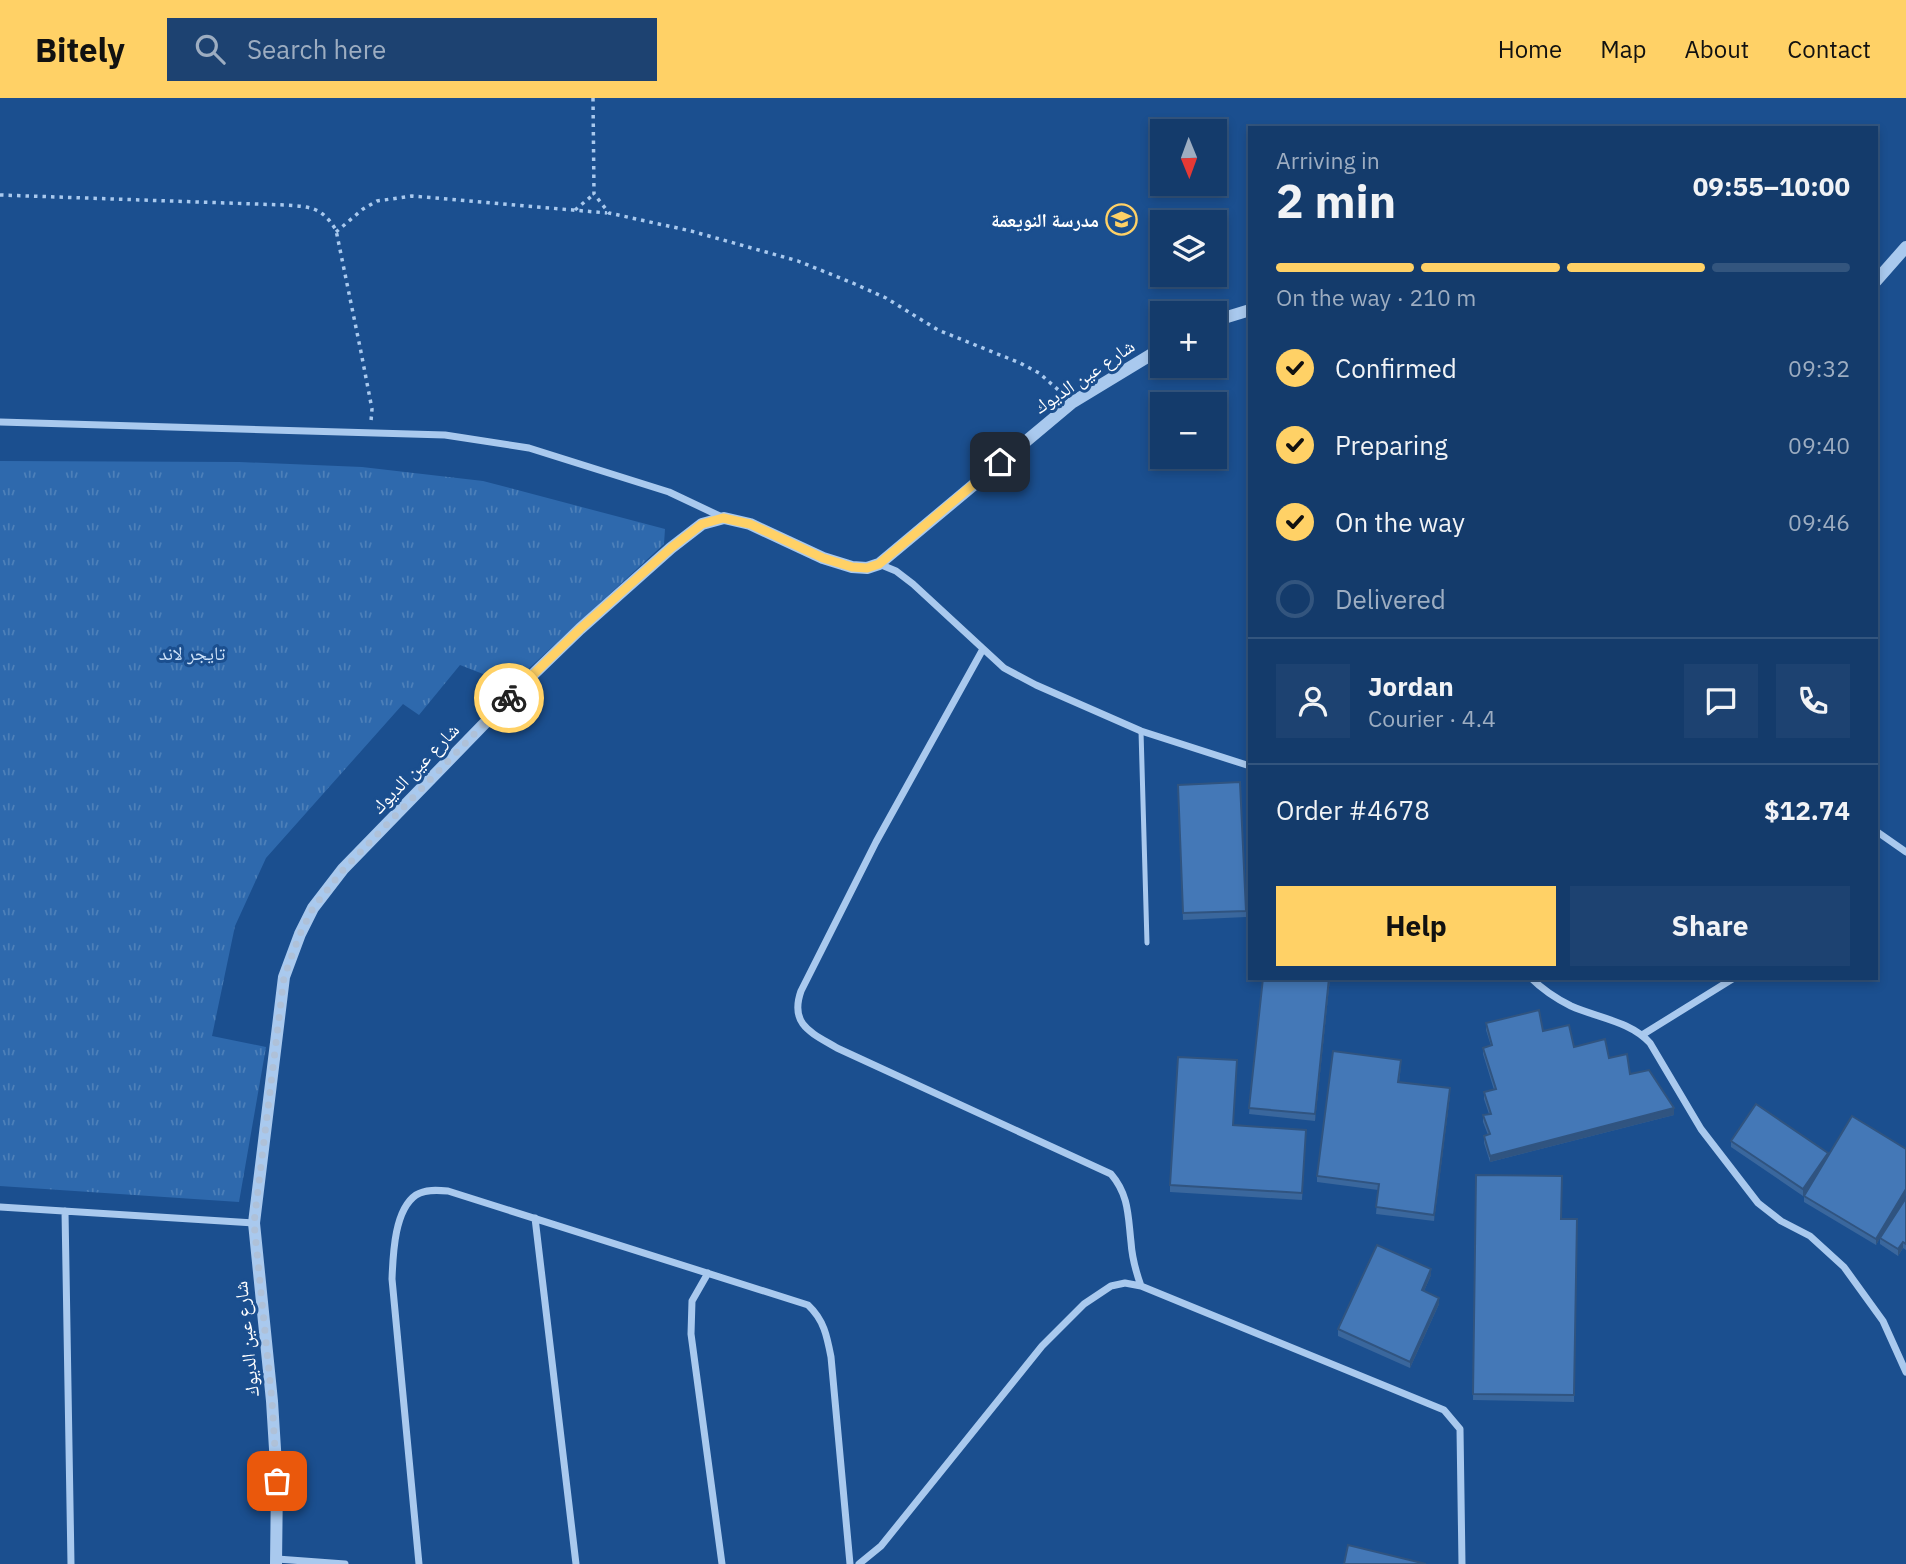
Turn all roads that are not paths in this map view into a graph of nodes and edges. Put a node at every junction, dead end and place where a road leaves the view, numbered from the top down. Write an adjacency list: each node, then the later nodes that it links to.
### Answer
1 (1906, 247): 2 (street)
2 (1878, 281)
3 (1248, 311): 4 (street)
4 (1227, 317)
5 (1150, 355): 8 (street, شارع عين الديوك)
6 (0, 422): 7 (street)
7 (723, 518): 8 (street); 21 (street, شارع عين الديوك)
8 (879, 564): 9 (street)
9 (983, 649): 10 (street); 23 (street)
10 (1141, 731): 11 (street); 14 (lane)
11 (1248, 765)
12 (1878, 832): 13 (street)
13 (1906, 852)
14 (1147, 943)
15 (1533, 980): 17 (street)
16 (1731, 980): 17 (street)
17 (1643, 1035): 24 (street)
18 (0, 1207): 19 (street)
19 (65, 1211): 21 (street); 27 (street)
20 (535, 1218): 22 (street); 29 (street); 30 (street)
21 (254, 1223): 26 (street, شارع عين الديوك)
22 (708, 1273): 31 (street); 32 (street)
23 (1141, 1286): 33 (street); 34 (street)
24 (1902, 1352): 25 (street)
25 (1906, 1372)
26 (277, 1561): 28 (street)
27 (71, 1564)
28 (345, 1564)
29 (419, 1564)
30 (576, 1564)
31 (722, 1564)
32 (850, 1564)
33 (859, 1564)
34 (1462, 1564)

